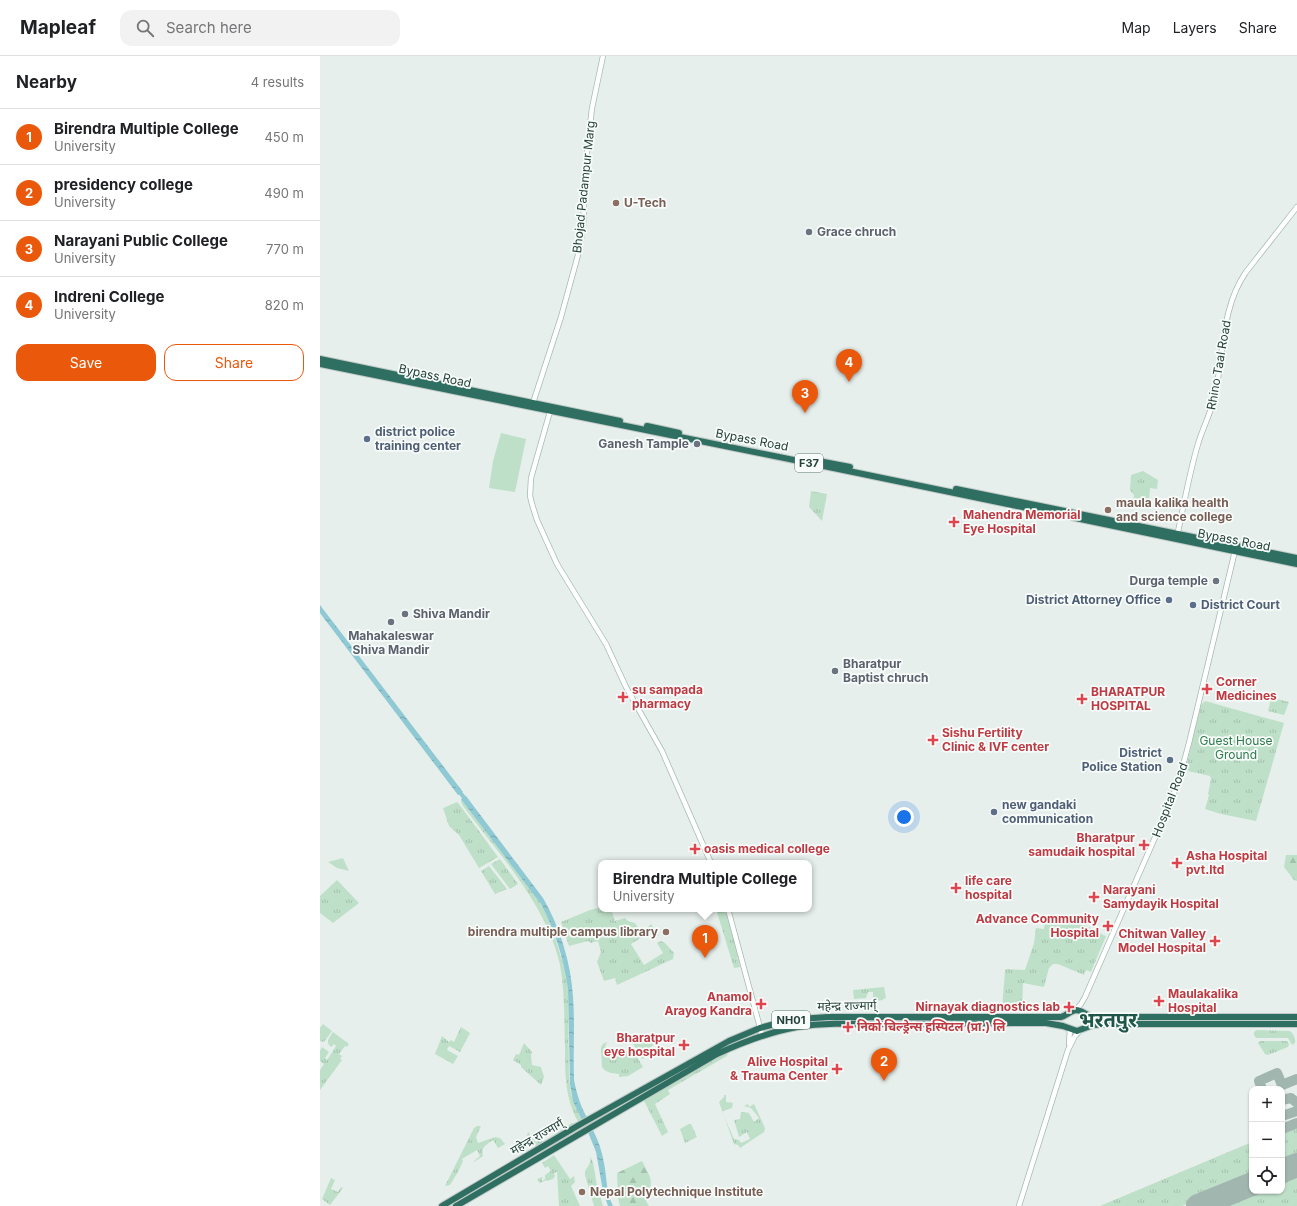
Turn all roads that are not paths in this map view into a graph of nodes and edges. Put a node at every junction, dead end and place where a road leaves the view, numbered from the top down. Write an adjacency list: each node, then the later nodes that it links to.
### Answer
1 (603, 56): 5 (street, Bhojad Padampur Marg)
2 (1297, 207): 7 (street, Rhino Taal Road)
3 (320, 360): 5 (highway, Bypass Road / F37)
4 (320, 364): 5 (highway, Bypass Road / F37)
5 (532, 405): 6 (highway, Bypass Road / F37)
6 (550, 409): 7 (highway, Bypass Road / F37); 11 (street)
7 (1177, 537): 8 (highway, Bypass Road / F37)
8 (1234, 549): 9 (highway, Bypass Road / F37); 10 (highway, Bypass Road / F37); 13 (street, Hospital Road)
9 (1297, 558)
10 (1297, 564)
11 (710, 860)
12 (729, 912): 18 (street)
13 (1085, 997): 14 (street, Hospital Road); 15 (street, Hospital Road)
14 (1072, 1012): 15 (highway, महेन्द्र राज्मार्ग् / NH01); 18 (highway, महेन्द्र राज्मार्ग् / NH01); 19 (highway)
15 (1085, 1014): 16 (highway, महेन्द्र राज्मार्ग् / NH01); 20 (highway)
16 (1297, 1016)
17 (1297, 1024): 20 (highway, महेन्द्र राज्मार्ग् / NH01)
18 (760, 1028): 21 (street); 23 (highway, महेन्द्र राज्मार्ग् / NH01)
19 (1069, 1028): 20 (highway, महेन्द्र राज्मार्ग् / NH01); 21 (highway, महेन्द्र राज्मार्ग् / NH01); 22 (street)
20 (1081, 1030): 22 (street)
21 (762, 1035): 24 (highway, महेन्द्र राज्मार्ग् / NH01)
22 (1068, 1050): 25 (street)
23 (442, 1206)
24 (456, 1206)
25 (1019, 1206)

